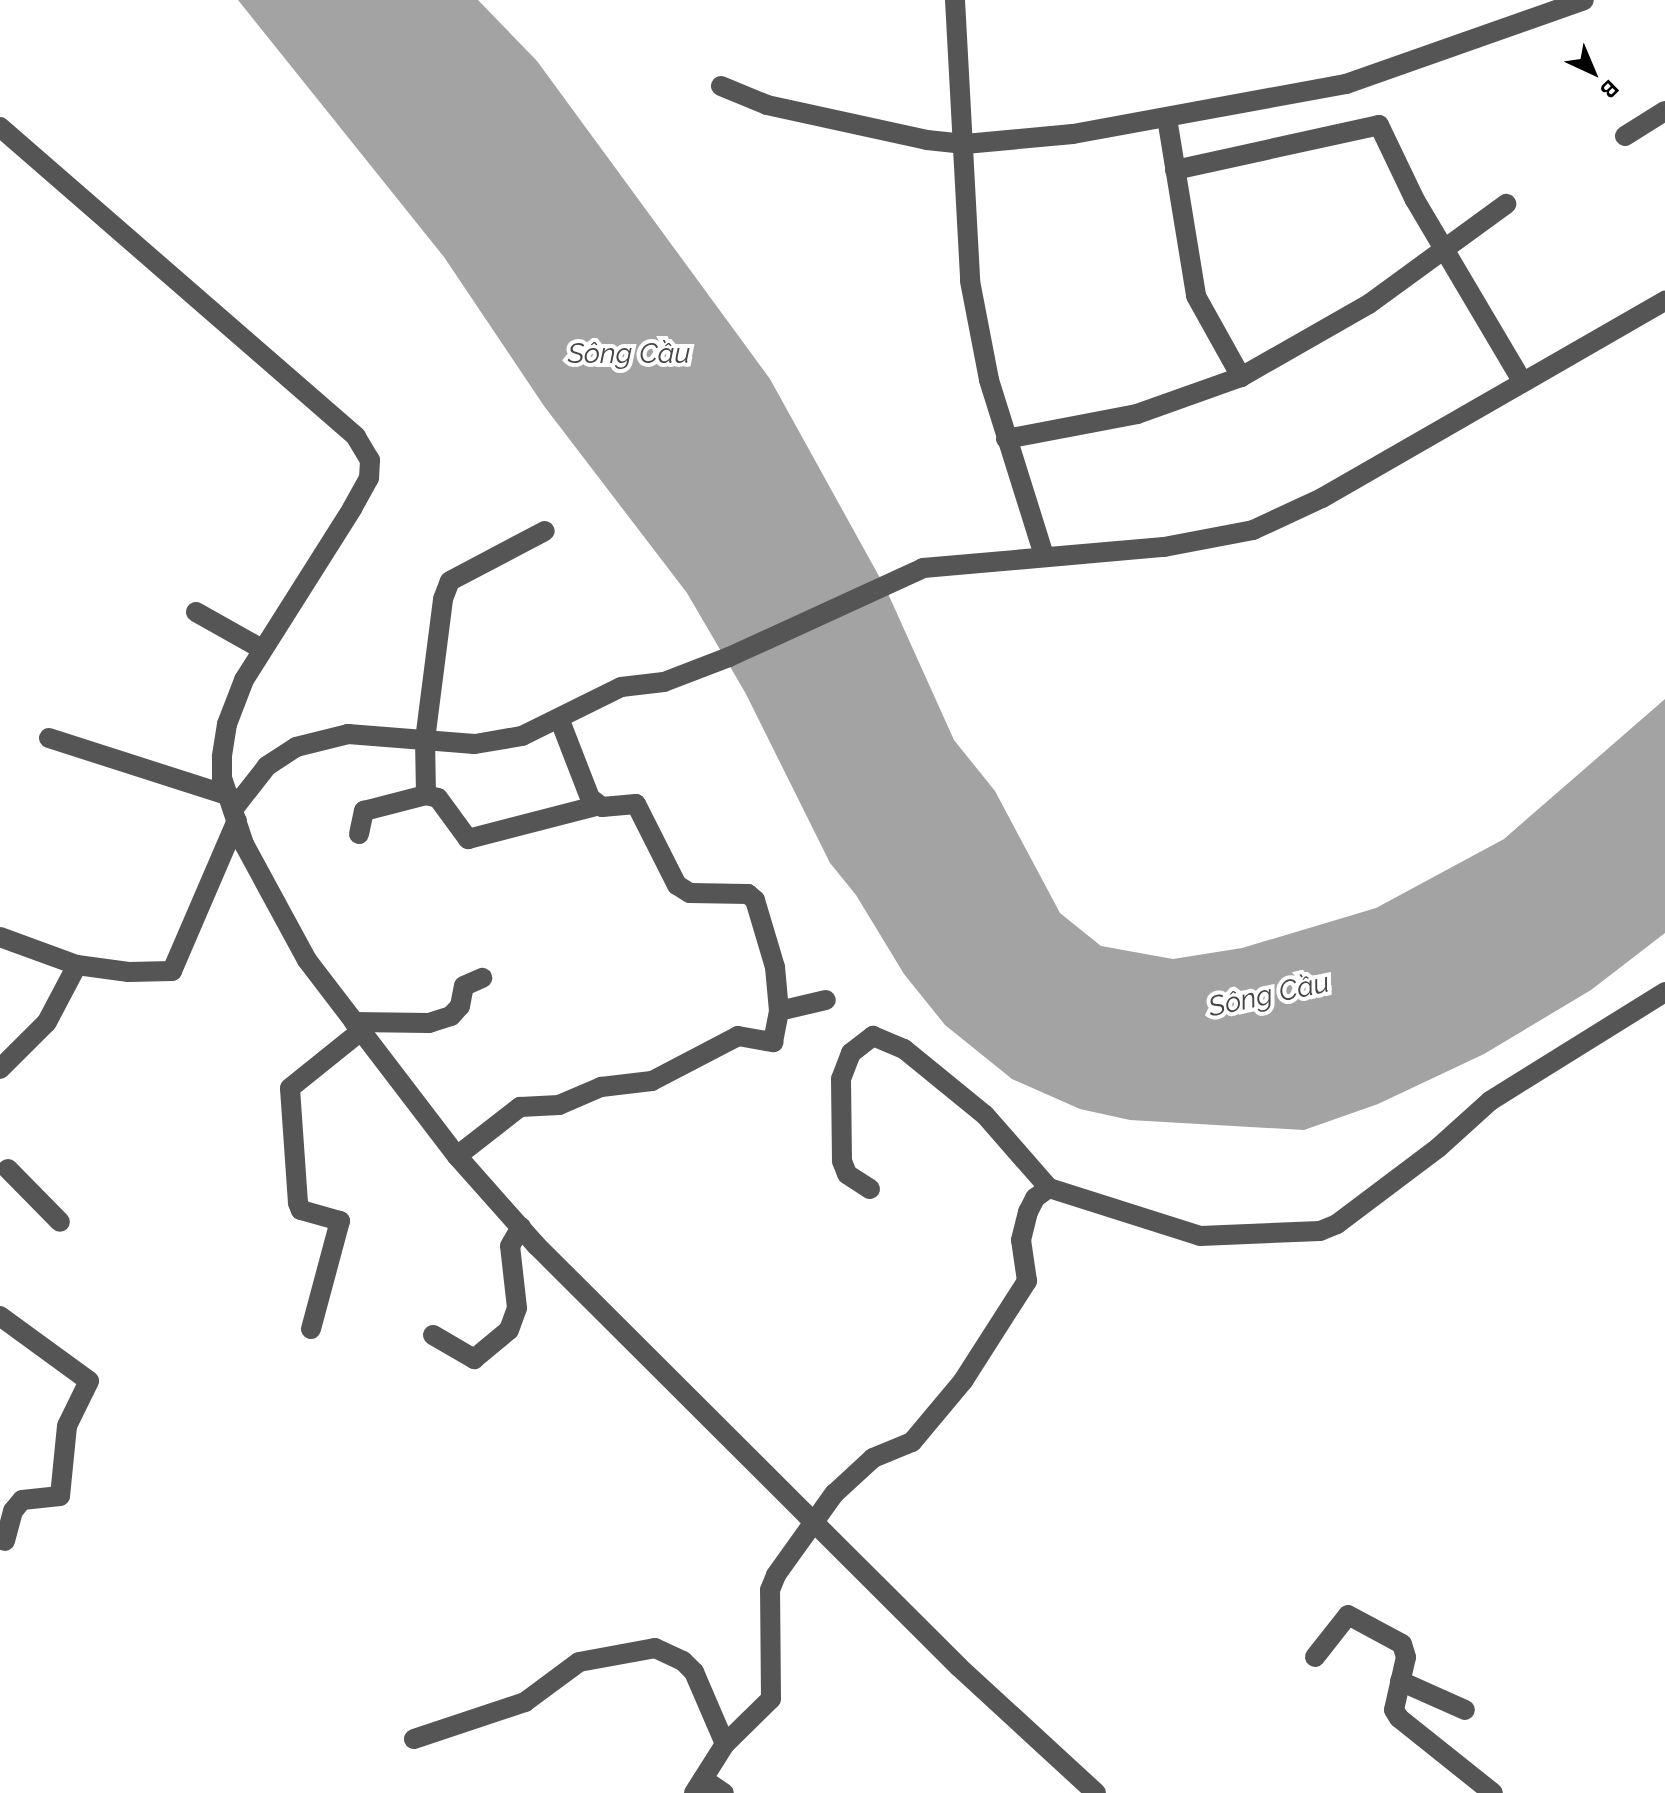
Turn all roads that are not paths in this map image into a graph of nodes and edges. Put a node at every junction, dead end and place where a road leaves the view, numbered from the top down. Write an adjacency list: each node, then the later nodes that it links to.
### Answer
1 (955, 0): 8 (street)
2 (1584, 0): 5 (street)
3 (721, 86): 8 (street)
4 (1665, 111): 7 (street)
5 (1167, 118): 8 (street); 9 (street)
6 (0, 127): 19 (street)
7 (1625, 136)
8 (965, 144): 15 (street)
9 (1175, 170): 11 (street); 13 (street)
10 (1506, 204): 11 (street)
11 (1446, 251): 13 (street); 14 (street)
12 (1665, 301): 14 (street)
13 (1241, 377): 15 (street)
14 (1522, 381): 17 (street)
15 (1006, 439): 17 (street)
16 (545, 531): 22 (street)
17 (1044, 555): 20 (street)
18 (196, 612): 19 (street)
19 (262, 649): 25 (street)
20 (559, 718): 22 (street); 24 (street)
21 (49, 738): 25 (street)
22 (425, 740): 23 (street); 25 (street)
23 (426, 795): 24 (street); 26 (street)
24 (596, 806): 32 (street)
25 (234, 808): 28 (street); 33 (street)
26 (359, 834)
27 (0, 937): 28 (street)
28 (77, 965): 34 (street)
29 (482, 978): 33 (street)
30 (1665, 992): 37 (street)
31 (826, 1000): 32 (street)
32 (779, 1011): 35 (street)
33 (358, 1027): 35 (street); 42 (street)
34 (0, 1069)
35 (457, 1156): 40 (street)
36 (3, 1164): 39 (street)
37 (1049, 1188): 38 (street); 44 (street)
38 (870, 1189)
39 (60, 1222)
40 (521, 1227): 43 (street); 44 (street)
41 (0, 1316): 45 (street)
42 (311, 1329)
43 (433, 1335)
44 (813, 1521): 50 (street); 53 (street)
45 (5, 1541)
46 (1315, 1657): 47 (street)
47 (1400, 1681): 48 (street); 54 (street)
48 (1465, 1710)
49 (414, 1739): 50 (street)
50 (725, 1744): 51 (street)
51 (698, 1786): 52 (street)
52 (724, 1793)
53 (1096, 1793)
54 (1493, 1793)

